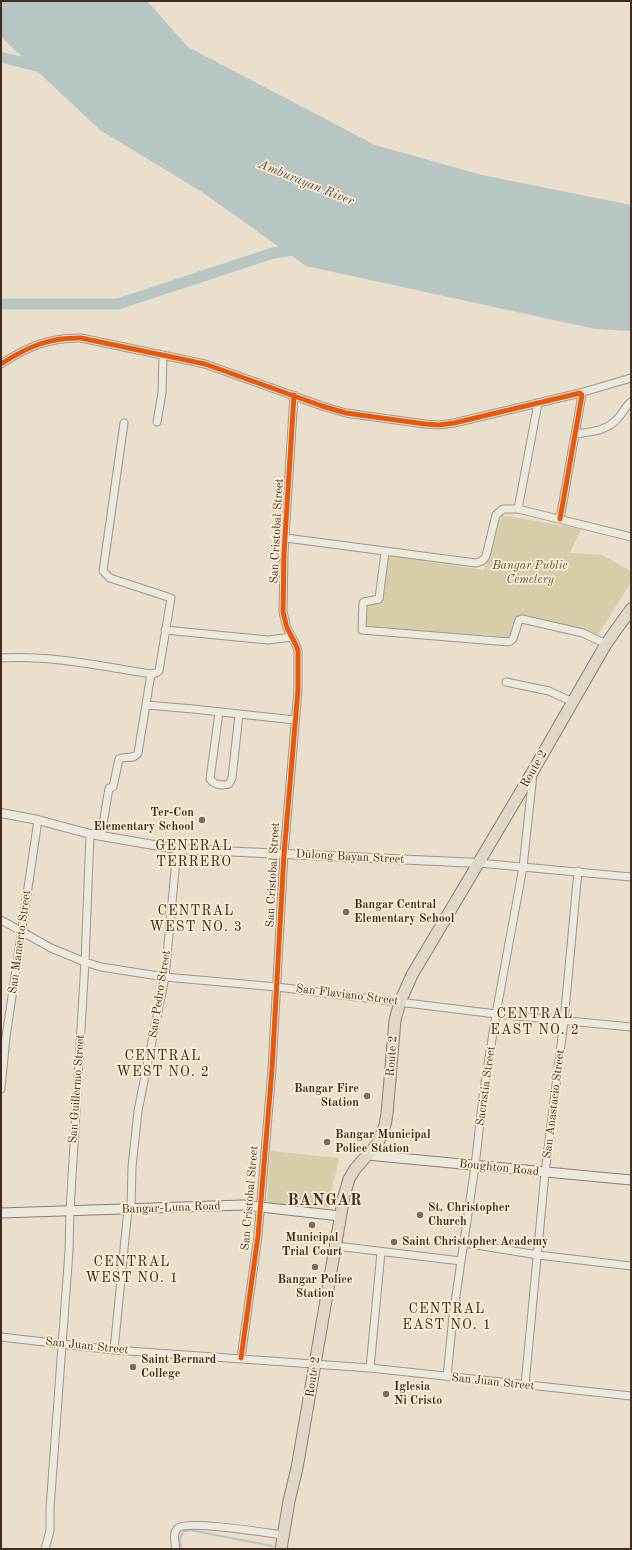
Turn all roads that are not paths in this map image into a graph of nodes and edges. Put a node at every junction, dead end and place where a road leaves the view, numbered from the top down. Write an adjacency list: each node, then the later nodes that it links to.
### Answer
1 (163, 355): 2 (street); 5 (street); 8 (street)
2 (1, 364)
3 (631, 378): 4 (street)
4 (580, 393): 7 (street); 10 (street)
5 (294, 395): 7 (street); 14 (street, San Cristobal Street)
6 (631, 402): 10 (street)
7 (538, 403): 11 (street)
8 (157, 422)
9 (124, 423): 17 (street)
10 (575, 434): 12 (street)
11 (518, 509): 12 (street); 15 (street)
12 (560, 519): 13 (street)
13 (631, 536)
14 (286, 538): 15 (street); 18 (street, San Cristobal Street)
15 (384, 552): 19 (street)
16 (631, 609): 19 (highway, Route 2)
17 (165, 630): 18 (street); 21 (street)
18 (292, 637): 27 (street, San Cristobal Street)
19 (606, 644): 23 (highway, Route 2)
20 (1, 658): 21 (street)
21 (151, 674): 24 (street)
22 (506, 682): 23 (street)
23 (573, 702): 28 (highway, Route 2)
24 (146, 705): 25 (street); 32 (street)
25 (219, 712): 26 (street); 26 (street)
26 (239, 714): 27 (street)
27 (295, 720): 34 (street, San Cristobal Street)
28 (533, 771): 35 (highway, Route 2); 36 (street, Sacristia Street)
29 (1, 814): 30 (street, Dulong Bayan Street)
30 (38, 820): 31 (street, Dulong Bayan Street); 40 (street, San Mamerto Street)
31 (90, 834): 32 (street, Dulong Bayan Street); 41 (street, San Guillermo Street)
32 (101, 836): 33 (street, Dulong Bayan Street)
33 (177, 849): 34 (street, Dulong Bayan Street); 42 (street, San Pedro Street)
34 (284, 854): 35 (street, Dulong Bayan Street); 43 (street, San Cristobal Street)
35 (479, 863): 36 (street, Dulong Bayan Street); 44 (highway, Route 2)
36 (523, 867): 37 (street, Dulong Bayan Street); 45 (street, Sacristia Street)
37 (578, 871): 38 (street, Dulong Bayan Street); 46 (street, San Anastacio Street)
38 (631, 876)
39 (1, 920): 40 (street, San Flaviano Street)
40 (22, 930): 41 (street, San Flaviano Street); 48 (street, San Mamerto Street)
41 (85, 962): 42 (street, San Flaviano Street); 55 (street, San Guillermo Street)
42 (165, 977): 43 (street, San Flaviano Street); 54 (street, San Pedro Street)
43 (277, 987): 44 (street, San Flaviano Street); 53 (street, San Cristobal Street)
44 (400, 1002): 45 (street, San Flaviano Street); 49 (highway, Route 2)
45 (496, 1014): 46 (street, San Flaviano Street); 50 (street, Sacristia Street)
46 (564, 1020): 47 (street, San Flaviano Street); 51 (street, San Anastacio Street)
47 (631, 1027)
48 (1, 1089)
49 (367, 1155): 50 (main road, Boughton Road); 57 (highway, Route 2)
50 (475, 1166): 51 (main road, Boughton Road); 58 (street, Sacristia Street)
51 (546, 1173): 52 (main road, Boughton Road); 61 (street, San Anastacio Street)
52 (631, 1180)
53 (261, 1206): 54 (main road, Bangar-Luna Road); 57 (main road, Bangar-Luna Road); 67 (street, San Cristobal Street)
54 (129, 1209): 55 (main road, Bangar-Luna Road); 66 (street, San Pedro Street)
55 (70, 1211): 56 (main road, Bangar-Luna Road); 65 (street, San Guillermo Street)
56 (1, 1214)
57 (340, 1216): 59 (highway, Route 2)
58 (464, 1243): 61 (street); 62 (street, Sacristia Street)
59 (336, 1246): 60 (street); 68 (highway, Route 2)
60 (381, 1252): 62 (street); 69 (street)
61 (538, 1255): 63 (street); 71 (street, San Anastacio Street)
62 (461, 1261): 70 (street, Sacristia Street)
63 (631, 1266)
64 (1, 1337): 65 (street, San Juan Street)
65 (63, 1344): 66 (street, San Juan Street); 74 (street, San Guillermo Street)
66 (114, 1350): 67 (street, San Juan Street)
67 (242, 1358): 68 (street, San Juan Street)
68 (315, 1363): 69 (street, San Juan Street); 73 (highway, Route 2)
69 (370, 1368): 70 (street, San Juan Street)
70 (447, 1377): 71 (street, San Juan Street)
71 (525, 1386): 72 (street, San Juan Street)
72 (629, 1396)
73 (284, 1534): 75 (street); 76 (highway, Route 2)
74 (45, 1549)
75 (176, 1549)
76 (281, 1549)

